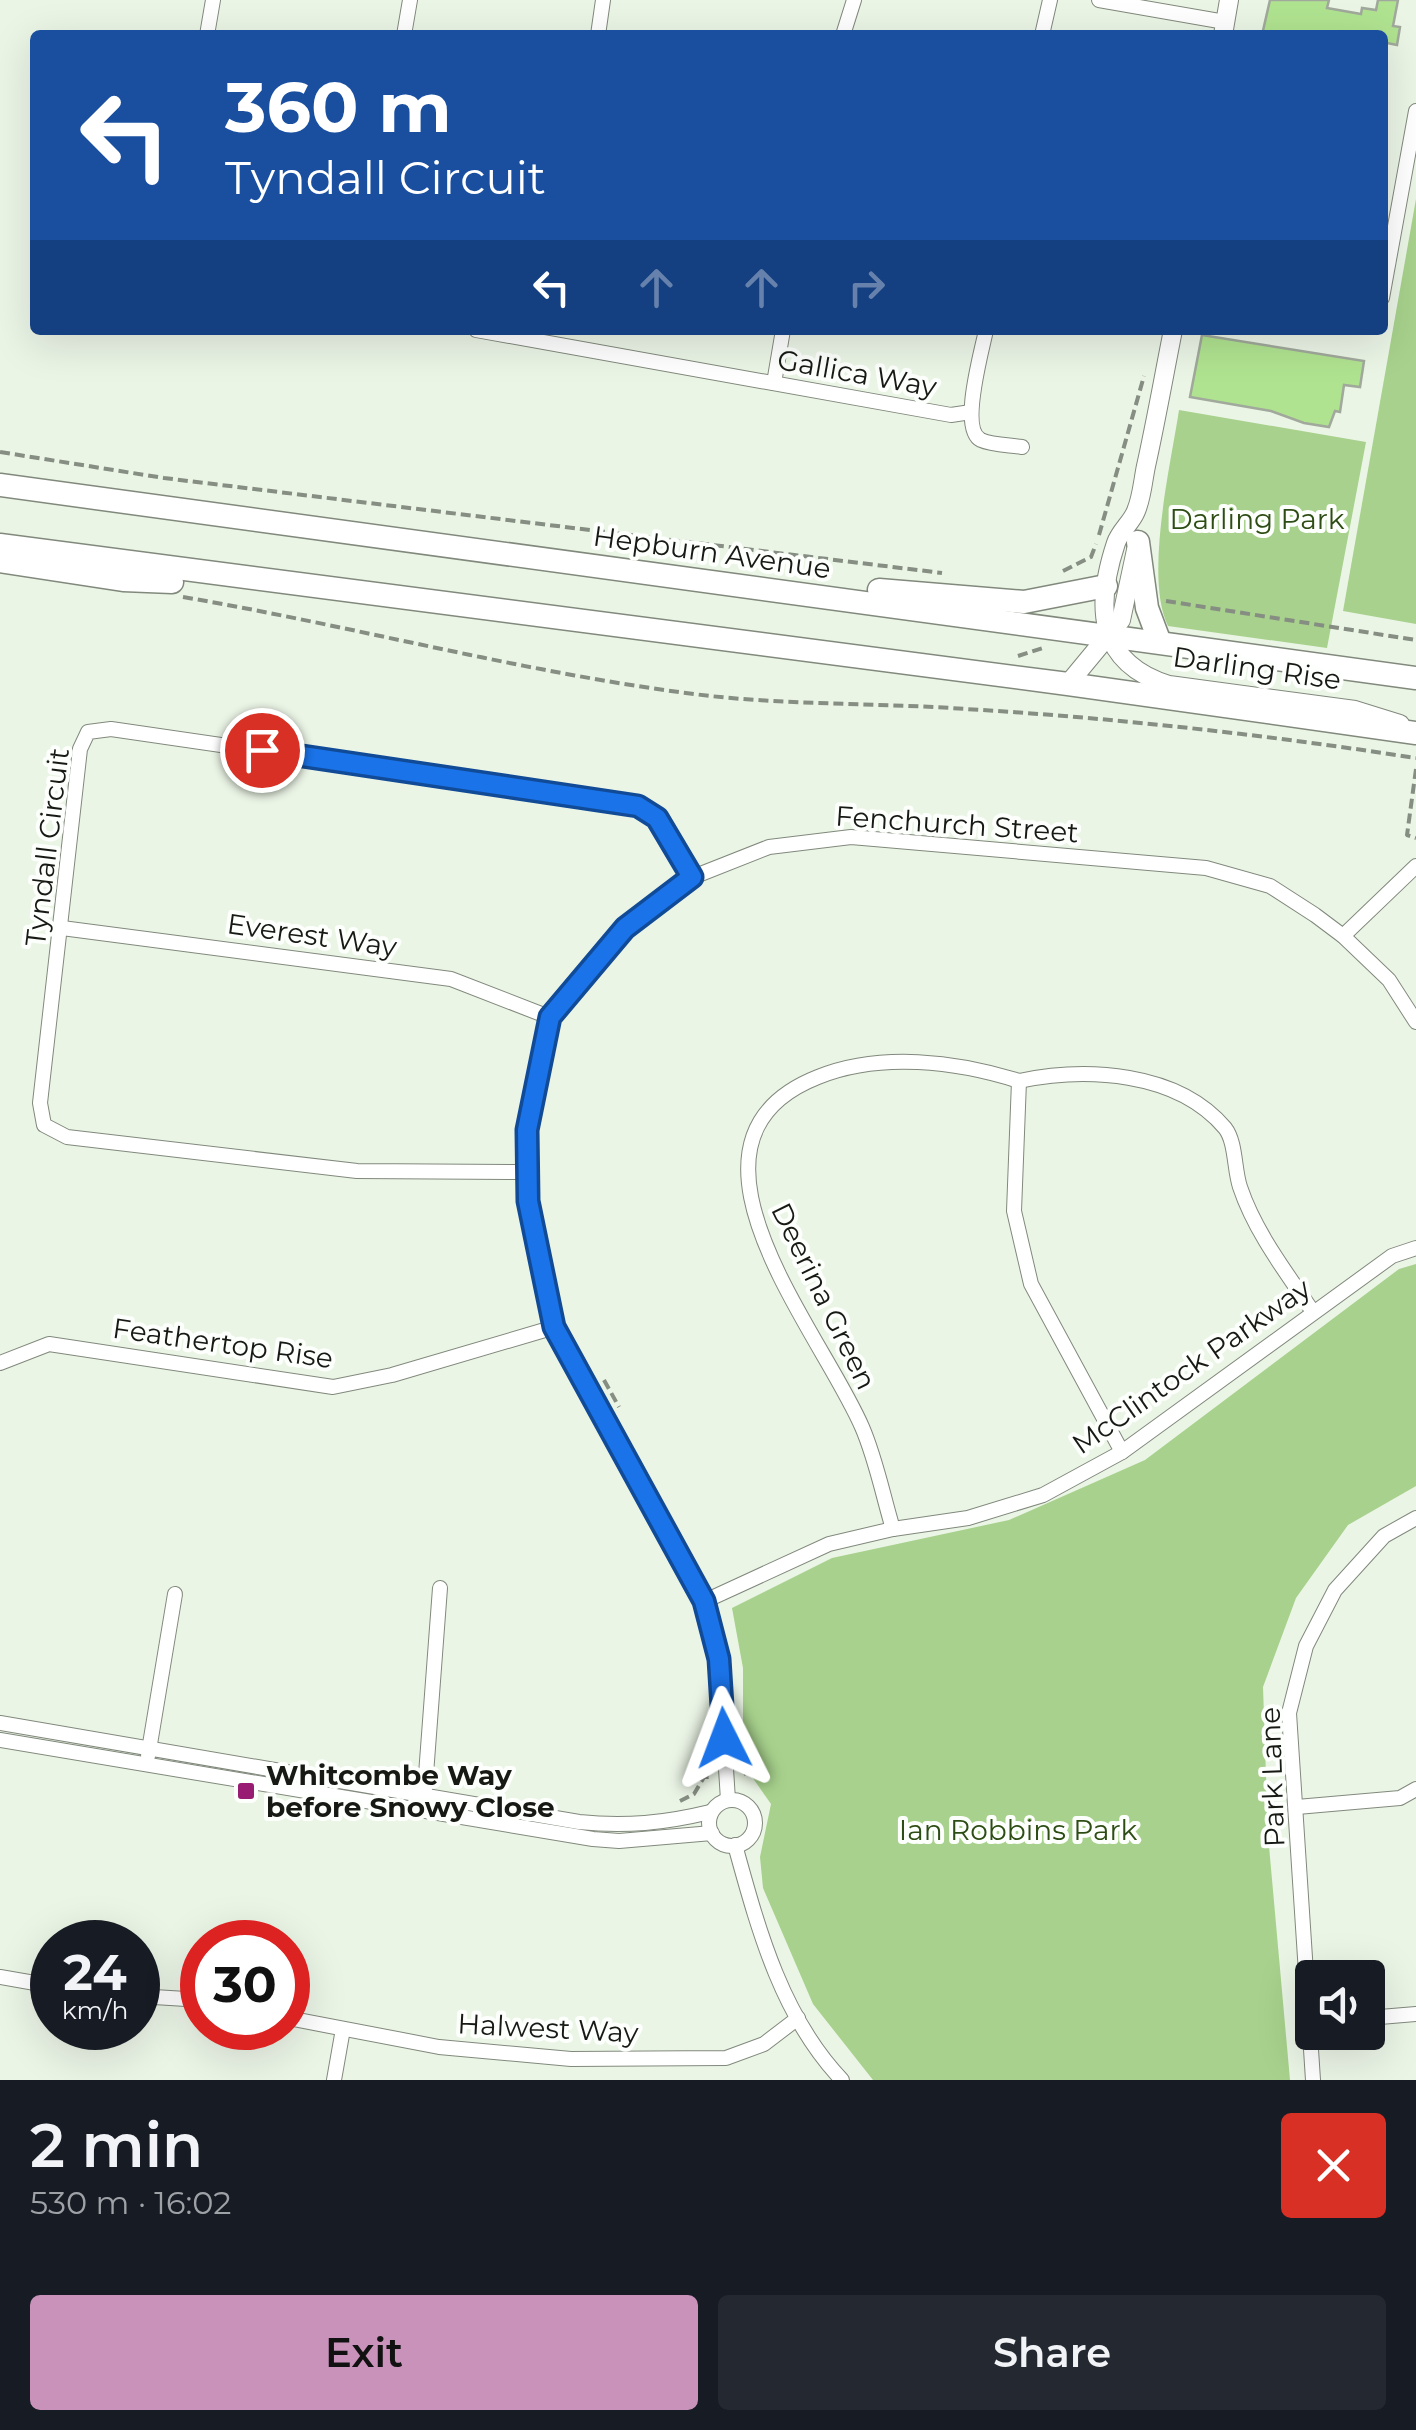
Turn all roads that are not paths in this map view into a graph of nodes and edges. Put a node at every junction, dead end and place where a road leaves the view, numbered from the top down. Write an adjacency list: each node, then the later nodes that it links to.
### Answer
1 (213, 0): 9 (street)
2 (410, 0): 10 (street)
3 (604, 0): 11 (street)
4 (854, 0): 12 (street)
5 (1050, 0): 13 (street)
6 (1099, 0): 8 (street)
7 (1229, 0): 8 (street)
8 (1224, 28)
9 (208, 30)
10 (405, 30)
11 (599, 30)
12 (845, 30)
13 (1043, 30)
14 (1416, 111): 15 (street)
15 (1388, 265)
16 (782, 335): 20 (street)
17 (985, 335): 21 (street, Gallica Way)
18 (1172, 335): 24 (street)
19 (549, 336): 20 (street, Gallica Way)
20 (774, 384): 21 (street, Gallica Way)
21 (971, 412): 22 (street)
22 (1022, 448)
23 (0, 485): 30 (main road, Hepburn Avenue)
24 (1136, 511): 25 (street); 29 (street)
25 (1138, 542): 31 (street); 32 (main road)
26 (0, 544): 28 (main road)
27 (0, 561): 28 (main road)
28 (204, 574): 34 (main road)
29 (1106, 586): 30 (main road); 31 (street)
30 (786, 592): 31 (main road, Hepburn Avenue)
31 (1110, 636): 32 (main road, Hepburn Avenue); 34 (street); 35 (street, Darling Rise)
32 (1159, 640): 33 (main road, Hepburn Avenue)
33 (1416, 678)
34 (1068, 684): 35 (main road)
35 (1413, 733)
36 (1416, 866): 39 (street)
37 (692, 877): 38 (street, Tyndall Circuit); 39 (street, Fenchurch Street); 40 (street, Fenchurch Street)
38 (62, 928): 40 (street, Everest Way); 43 (street, Tyndall Circuit)
39 (1343, 936): 41 (street, Fenchurch Street)
40 (550, 1017): 43 (street, Fenchurch Street)
41 (1416, 1022)
42 (1019, 1081): 45 (street); 48 (street); 50 (street, Deerina Green)
43 (529, 1172): 46 (street, Fenchurch Street)
44 (1416, 1248): 45 (street, McClintock Parkway)
45 (1313, 1312): 48 (street, McClintock Parkway)
46 (554, 1327): 47 (street, Feathertop Rise); 53 (street, Fenchurch Street)
47 (0, 1362)
48 (1122, 1452): 50 (street, McClintock Parkway)
49 (1416, 1518): 60 (street, Park Lane)
50 (893, 1529): 53 (street, McClintock Parkway)
51 (440, 1588): 58 (street)
52 (175, 1594): 56 (street)
53 (704, 1601): 59 (street, Fenchurch Street)
54 (0, 1723): 56 (street)
55 (0, 1740): 56 (street)
56 (148, 1758): 58 (street); 61 (street)
57 (1416, 1789): 60 (street)
58 (425, 1794): 61 (street); 62 (street)
59 (728, 1800): 62 (street); 64 (street)
60 (1297, 1807): 65 (street, Park Lane)
61 (423, 1810): 63 (street)
62 (710, 1812): 63 (street)
63 (712, 1832): 64 (street)
64 (735, 1845): 70 (street)
65 (1307, 1960)
66 (0, 1978): 67 (street)
67 (30, 1983)
68 (1416, 2014): 69 (street)
69 (1385, 2017)
70 (798, 2018): 72 (street, Halwest Way); 75 (street)
71 (310, 2022): 72 (street, Halwest Way)
72 (344, 2029): 74 (street)
73 (1312, 2050): 76 (street, Park Lane)
74 (334, 2080)
75 (842, 2080)
76 (1313, 2080)

